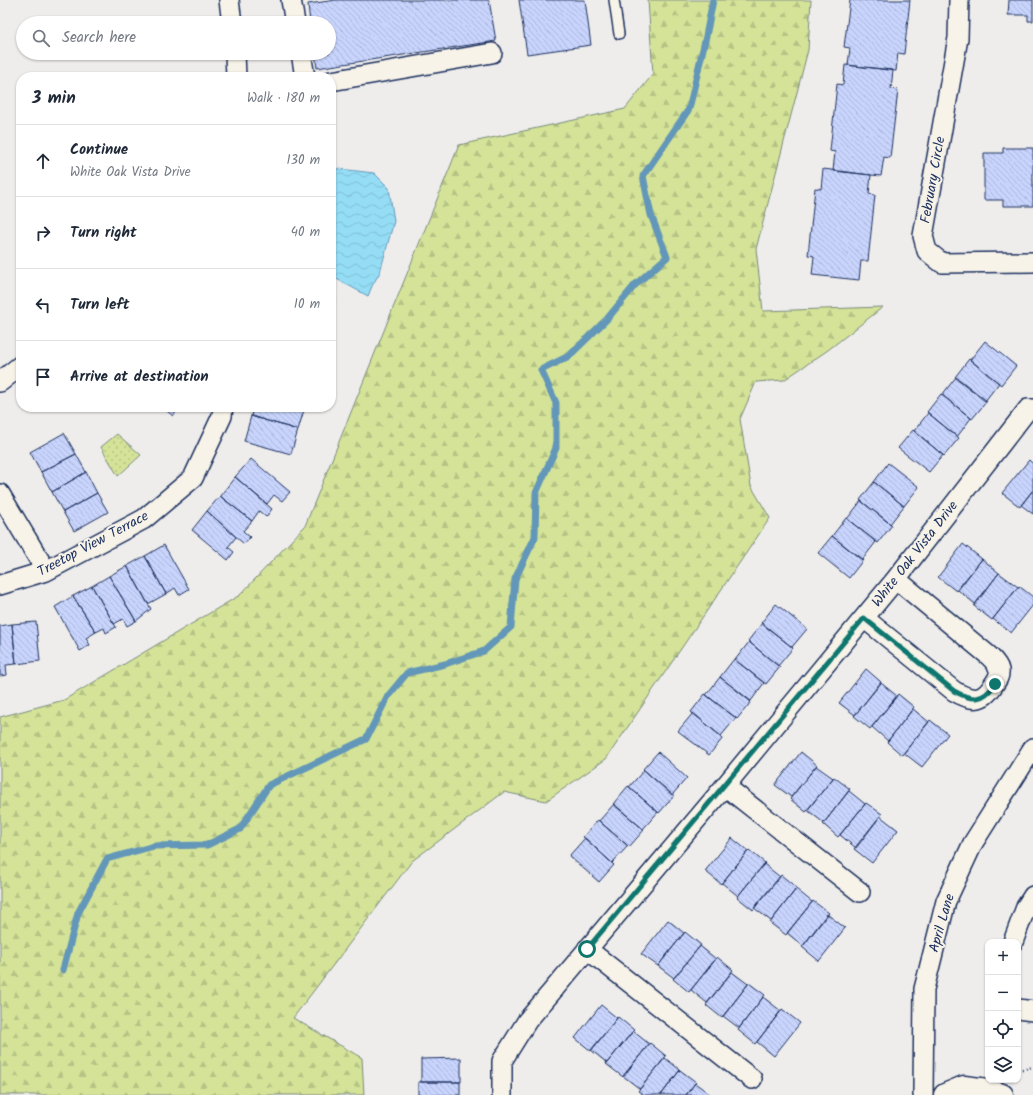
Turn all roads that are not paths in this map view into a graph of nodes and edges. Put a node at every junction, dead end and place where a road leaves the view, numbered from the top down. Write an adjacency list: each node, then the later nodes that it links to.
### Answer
1 (229, 0): 5 (street)
2 (292, 0): 6 (street)
3 (614, 0): 7 (lane)
4 (959, 0): 14 (street, February Circle)
5 (231, 16)
6 (295, 16)
7 (619, 34)
8 (492, 53): 13 (street)
9 (235, 60): 11 (street)
10 (302, 60): 12 (street)
11 (236, 72)
12 (304, 72)
13 (336, 80)
14 (1033, 262)
15 (16, 369): 16 (street)
16 (0, 382)
17 (1031, 410): 21 (street, White Oak Vista Drive)
18 (222, 412): 20 (street, Treetop View Terrace)
19 (0, 494): 20 (street)
20 (46, 571): 22 (street, Treetop View Terrace)
21 (896, 580): 23 (street, White Oak Vista Drive); 23 (street)
22 (0, 585)
23 (864, 618): 25 (street, White Oak Vista Drive)
24 (1033, 748): 34 (street, April Lane)
25 (724, 786): 26 (street); 29 (street, White Oak Vista Drive)
26 (860, 892)
27 (1033, 896): 28 (street)
28 (1014, 939)
29 (587, 949): 32 (street); 33 (street, White Oak Vista Drive)
30 (1021, 1009): 31 (street)
31 (1033, 1011)
32 (752, 1079)
33 (502, 1095)
34 (923, 1095)
35 (945, 1095): 36 (street)
36 (1002, 1095)

